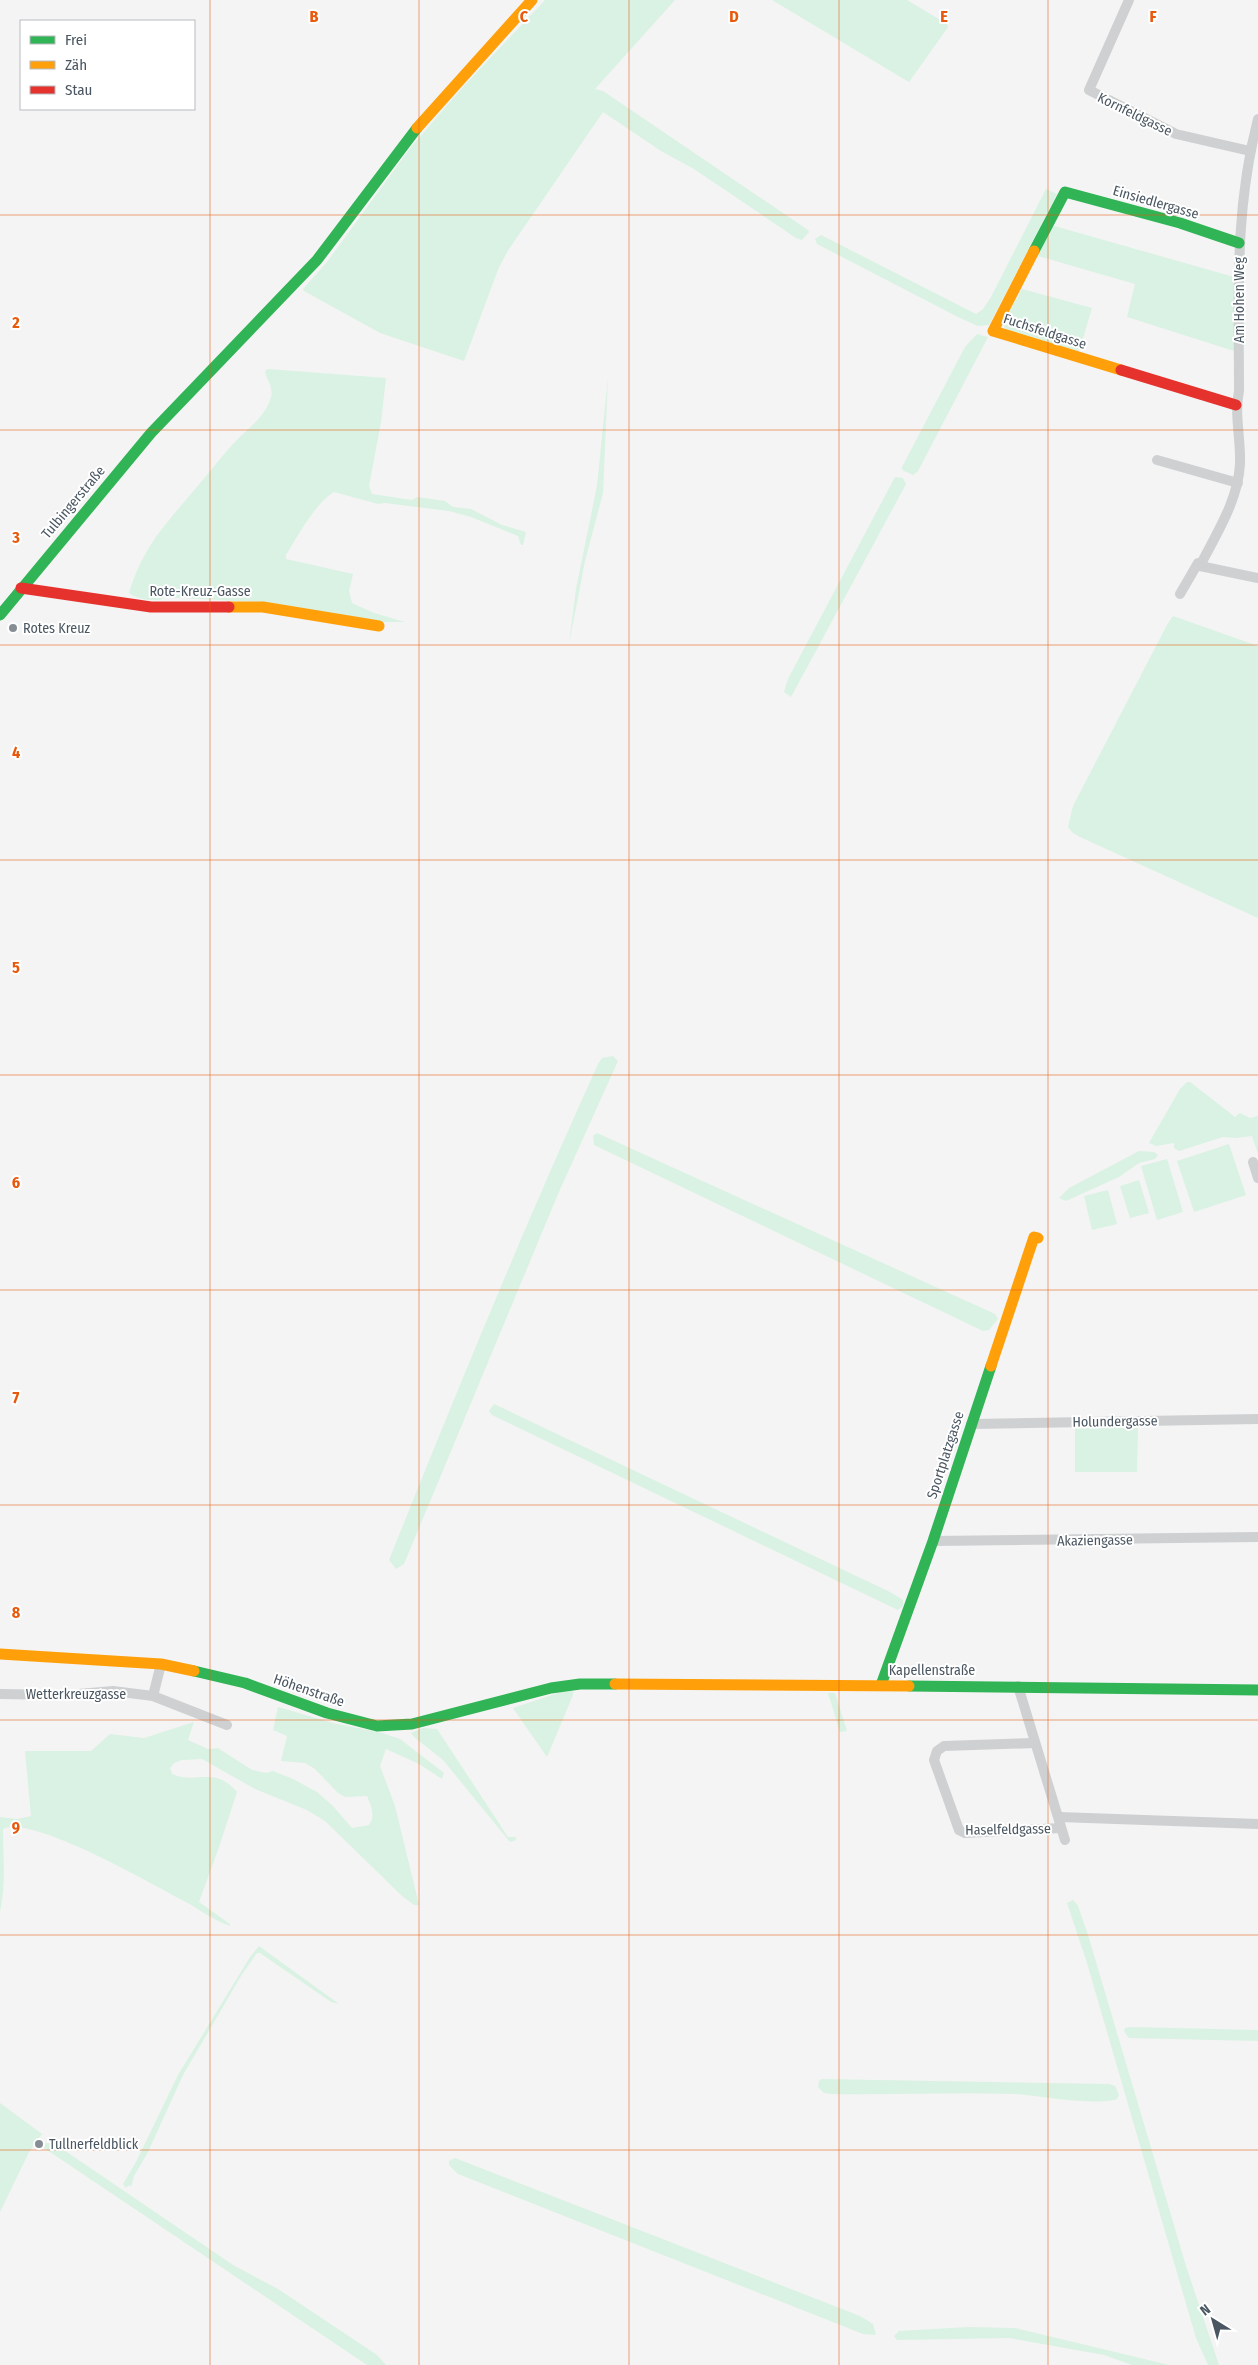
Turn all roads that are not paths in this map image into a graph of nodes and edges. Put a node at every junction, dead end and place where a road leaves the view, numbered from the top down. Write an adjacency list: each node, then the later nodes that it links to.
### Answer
1 (532, 0): 12 (street, Tulbingerstraße)
2 (1130, 0): 4 (street, Kornfeldgasse)
3 (1258, 119): 4 (street, Am Hohen Weg)
4 (1250, 150): 6 (street, Am Hohen Weg)
5 (1065, 192): 6 (street, Einsiedlergasse); 7 (street, Fuchsfeldgasse)
6 (1239, 243): 7 (street, Am Hohen Weg)
7 (1236, 405): 9 (street, Am Hohen Weg)
8 (1157, 460): 9 (street)
9 (1238, 482): 10 (street, Am Hohen Weg)
10 (1200, 566): 11 (street); 13 (street, Am Hohen Weg)
11 (1258, 578)
12 (21, 588): 14 (street, Tulbingerstraße); 15 (street, Rote-Kreuz-Gasse)
13 (1180, 594)
14 (0, 615)
15 (380, 626)
16 (1253, 1162): 17 (street)
17 (1258, 1178)
18 (1038, 1238): 20 (street, Sportplatzgasse)
19 (1258, 1419): 20 (street, Holundergasse)
20 (971, 1424): 22 (street, Sportplatzgasse)
21 (1258, 1537): 22 (street, Akaziengasse)
22 (933, 1542): 26 (street, Sportplatzgasse)
23 (0, 1654): 24 (street, Höhenstraße)
24 (161, 1664): 25 (street, Höhenstraße); 30 (street)
25 (606, 1683): 26 (street, Kapellenstraße)
26 (881, 1685): 27 (street, Kapellenstraße)
27 (1018, 1686): 28 (street, Kapellenstraße); 32 (street, Haselfeldgasse)
28 (1258, 1690)
29 (0, 1694): 30 (street, Wetterkreuzgasse)
30 (153, 1696): 31 (street, Wetterkreuzgasse)
31 (227, 1725)
32 (1035, 1743): 33 (street, Haselfeldgasse); 35 (street, Haselfeldgasse)
33 (1059, 1817): 34 (street, Haselfeldgasse); 35 (street, Haselfeldgasse)
34 (1258, 1824)
35 (1061, 1828): 36 (street, Haselfeldgasse)
36 (1065, 1840)

